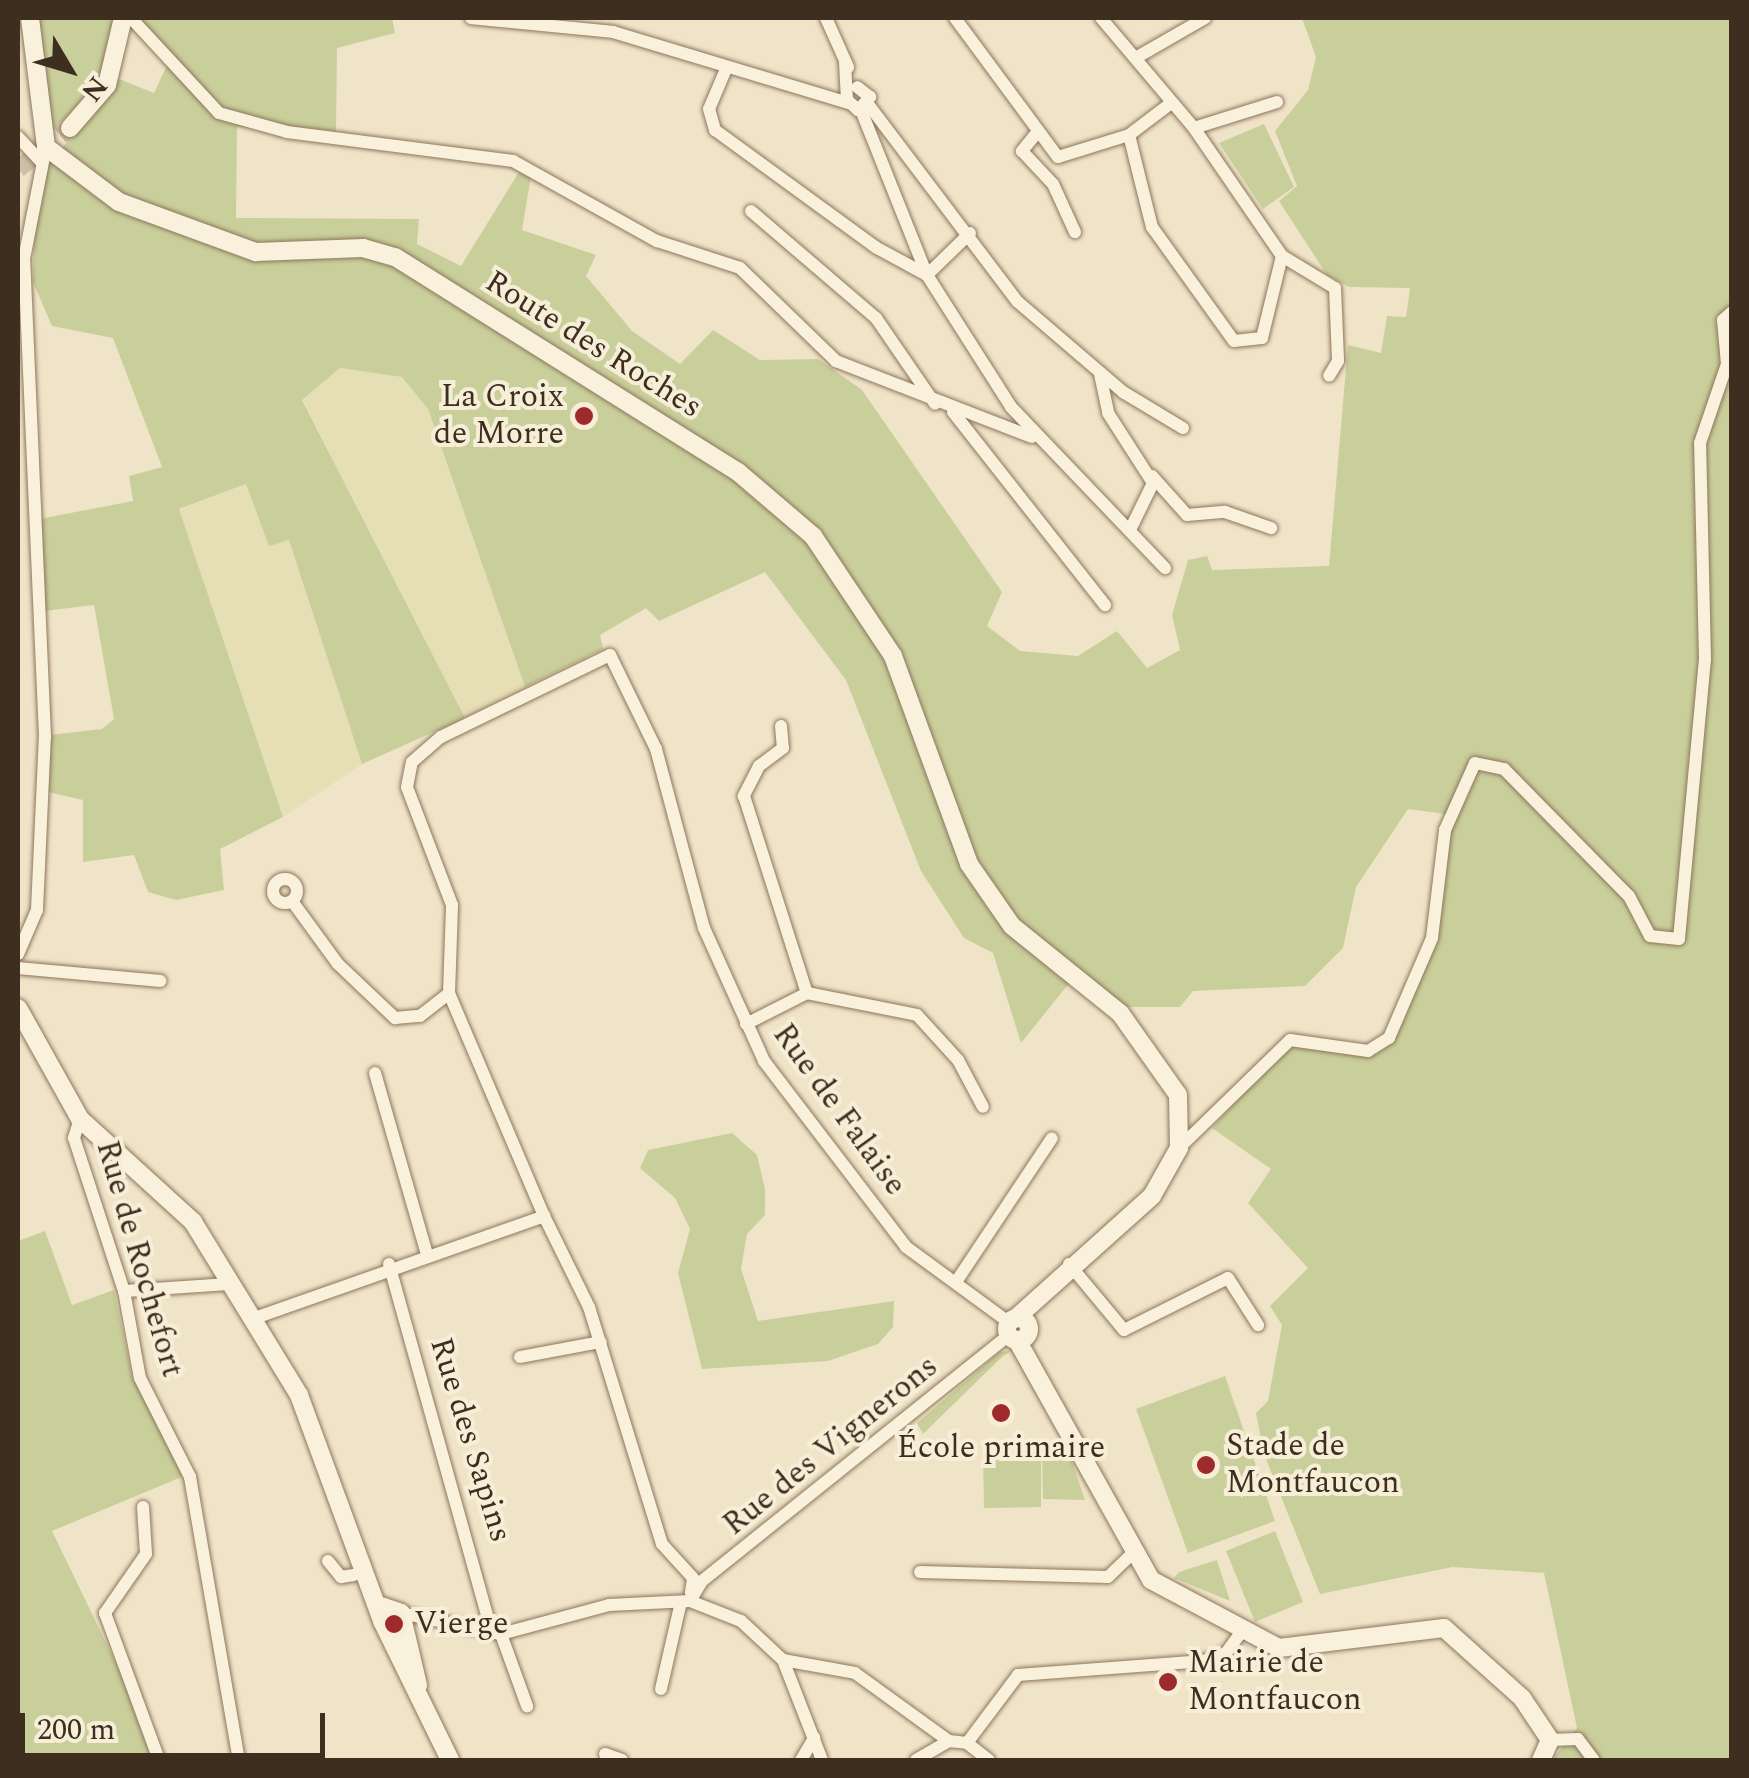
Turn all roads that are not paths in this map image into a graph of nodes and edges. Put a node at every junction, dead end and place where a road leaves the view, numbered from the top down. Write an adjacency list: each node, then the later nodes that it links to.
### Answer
1 (30, 18): 22 (street)
2 (123, 18): 11 (street)
3 (131, 18): 10 (street)
4 (471, 18): 5 (street)
5 (528, 18): 13 (street)
6 (826, 18): 14 (street)
7 (955, 18): 19 (street)
8 (1101, 18): 12 (street)
9 (1205, 18): 12 (street)
10 (147, 42): 11 (street); 31 (street)
11 (122, 46): 17 (street)
12 (1139, 56): 16 (street)
13 (726, 69): 14 (street); 27 (street)
14 (857, 99): 25 (street); 27 (street)
15 (1276, 102): 18 (street)
16 (1167, 106): 18 (street); 20 (street)
17 (70, 128)
18 (1194, 128): 26 (street)
19 (1035, 135): 20 (street); 24 (street)
20 (1129, 135): 26 (street)
21 (18, 137): 22 (street)
22 (44, 155): 44 (street); 55 (street, Route des Roches)
23 (751, 211): 31 (street)
24 (1075, 232)
25 (970, 233): 27 (street); 29 (street)
26 (1282, 256): 30 (street)
27 (927, 274): 32 (street)
28 (1727, 316): 55 (street)
29 (1100, 374): 35 (street); 37 (street)
30 (1329, 376)
31 (937, 406): 33 (street)
32 (1011, 407): 34 (street); 36 (street)
33 (952, 412): 34 (street); 41 (street)
34 (993, 427): 36 (street)
35 (1183, 428)
36 (1032, 437): 39 (street)
37 (1150, 474): 38 (street); 39 (street)
38 (1271, 528)
39 (1130, 530): 40 (street)
40 (1165, 568)
41 (1105, 605)
42 (781, 726): 48 (street)
43 (292, 901): 47 (street)
44 (18, 954)
45 (18, 968): 46 (street)
46 (160, 982)
47 (449, 993): 50 (street, Rue de Falaise); 56 (street)
48 (807, 993): 50 (street); 52 (street)
49 (18, 1008): 53 (street)
50 (746, 1024): 60 (street, Rue de Falaise)
51 (375, 1074): 57 (street)
52 (983, 1106)
53 (80, 1119): 61 (street); 62 (street, Rue de Rochefort)
54 (1052, 1138): 60 (street)
55 (1179, 1148): 59 (street)
56 (544, 1216): 57 (street); 66 (street)
57 (427, 1254): 58 (street)
58 (389, 1264): 63 (street); 77 (street, Rue des Sapins)
59 (1070, 1264): 64 (street); 65 (street)
60 (958, 1279): 65 (street, Rue de Falaise)
61 (230, 1284): 62 (street); 63 (street)
62 (124, 1291): 88 (street, Rue de Rochefort)
63 (252, 1319): 74 (street)
64 (1258, 1325)
65 (1018, 1329): 69 (street); 73 (street, Rue des Vignerons)
66 (601, 1342): 67 (street); 73 (street)
67 (520, 1358)
68 (143, 1507): 87 (street)
69 (1130, 1554): 71 (street); 76 (street)
70 (328, 1561): 72 (street)
71 (920, 1572)
72 (354, 1575)
73 (685, 1601): 77 (street); 78 (street); 79 (street)
74 (381, 1606): 75 (street); 81 (street)
75 (401, 1614): 77 (street); 81 (street)
76 (1242, 1632): 83 (street); 85 (street)
77 (496, 1634): 80 (street, Rue des Sapins)
78 (783, 1660): 82 (street); 84 (street)
79 (661, 1688)
80 (527, 1706)
81 (426, 1717): 89 (street)
82 (814, 1738): 91 (street); 92 (street)
83 (1550, 1740): 95 (street); 96 (street)
84 (949, 1741): 85 (street); 93 (street)
85 (967, 1743): 94 (street)
86 (605, 1754): 90 (street)
87 (160, 1760)
88 (240, 1760)
89 (450, 1760)
90 (622, 1760)
91 (801, 1760)
92 (822, 1760)
93 (916, 1760)
94 (989, 1760)
95 (1541, 1760)
96 (1594, 1760)

